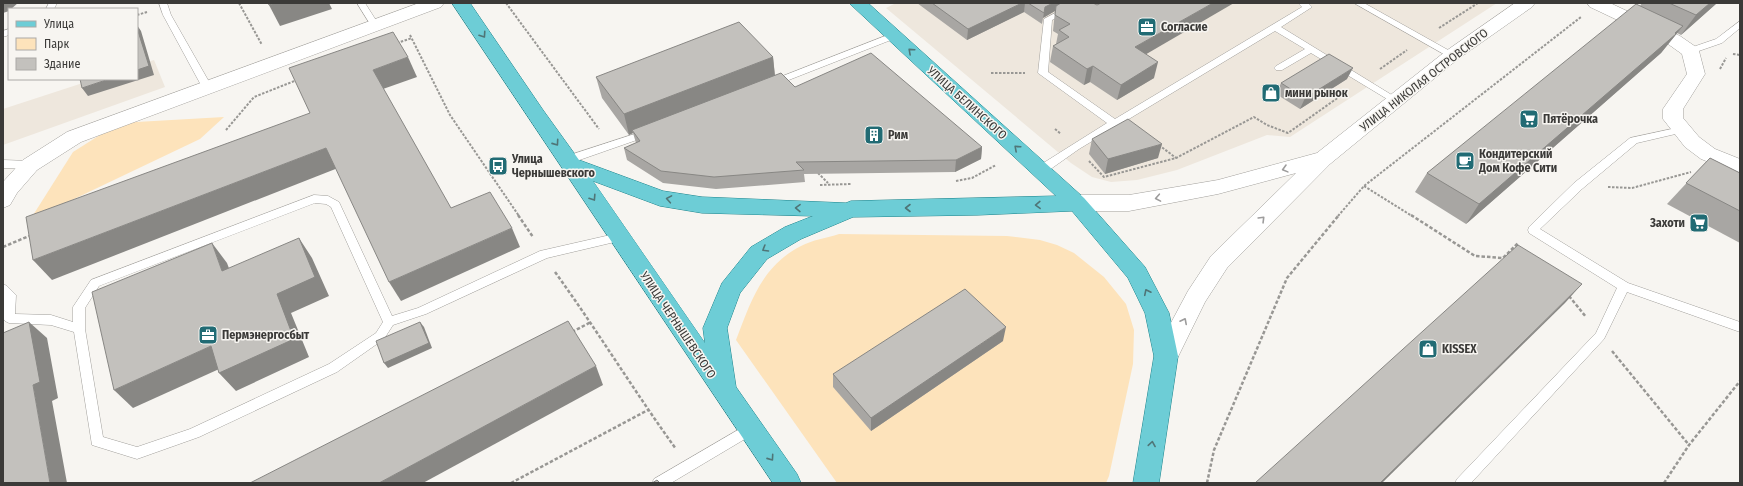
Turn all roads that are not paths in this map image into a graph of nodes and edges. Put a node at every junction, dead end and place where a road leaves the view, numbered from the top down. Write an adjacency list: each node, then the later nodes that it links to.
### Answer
1 (163, 3): 20 (lane)
2 (362, 3): 12 (lane)
3 (435, 3): 12 (main road)
4 (461, 3): 26 (main road, УЛИЦА ЧЕРНЫШЕВСКОГО, one-way to 26)
5 (859, 3): 14 (main road, УЛИЦА БЕЛИНСКОГО)
6 (1081, 3): 22 (lane)
7 (1302, 3): 13 (lane)
8 (1358, 3): 17 (lane)
9 (1526, 3): 17 (main road, УЛИЦА НИКОЛАЯ ОСТРОВСКОГО)
10 (1597, 4): 16 (main road)
11 (1740, 24): 16 (lane)
12 (374, 25): 20 (main road)
13 (1275, 27): 15 (lane); 22 (lane)
14 (893, 36): 19 (lane); 30 (main road, УЛИЦА БЕЛИНСКОГО, one-way to 14)
15 (1312, 49): 18 (lane); 21 (lane)
16 (1690, 52): 24 (main road)
17 (1452, 55): 21 (main road, УЛИЦА НИКОЛАЯ ОСТРОВСКОГО)
18 (1279, 68)
19 (763, 86)
20 (207, 87): 28 (main road)
21 (1395, 100): 25 (main road, УЛИЦА НИКОЛАЯ ОСТРОВСКОГО)
22 (1114, 123): 30 (lane)
23 (658, 129): 26 (lane)
24 (1680, 130): 29 (main road); 35 (lane)
25 (1323, 159): 32 (main road, УЛИЦА НИКОЛАЯ ОСТРОВСКОГО, one-way to 32); 40 (main road, УЛИЦА НИКОЛАЯ ОСТРОВСКОГО, one-way to 25)
26 (570, 162): 33 (main road, one-way to 26); 34 (main road, УЛИЦА ЧЕРНЫШЕВСКОГО, one-way to 34)
27 (3, 164): 28 (lane)
28 (30, 165): 31 (main road)
29 (1740, 167)
30 (1041, 170): 32 (main road, УЛИЦА БЕЛИНСКОГО)
31 (3, 200)
32 (1077, 203): 33 (main road, one-way to 33); 40 (main road, УЛИЦА БЕЛИНСКОГО, one-way to 32)
33 (851, 209): 41 (main road, one-way to 41)
34 (619, 237): 37 (lane); 41 (main road, УЛИЦА ЧЕРНЫШЕВСКОГО)
35 (1624, 286): 38 (lane); 46 (lane)
36 (3, 289): 39 (lane)
37 (389, 322): 39 (lane); 39 (lane)
38 (1740, 327)
39 (79, 329)
40 (1166, 356): 45 (main road, one-way to 40)
41 (724, 392): 42 (main road, УЛИЦА ЧЕРНЫШЕВСКОГО)
42 (750, 428): 43 (lane); 44 (main road, УЛИЦА ЧЕРНЫШЕВСКОГО, one-way to 44)
43 (659, 483)
44 (788, 483)
45 (1146, 483)
46 (1462, 483)

